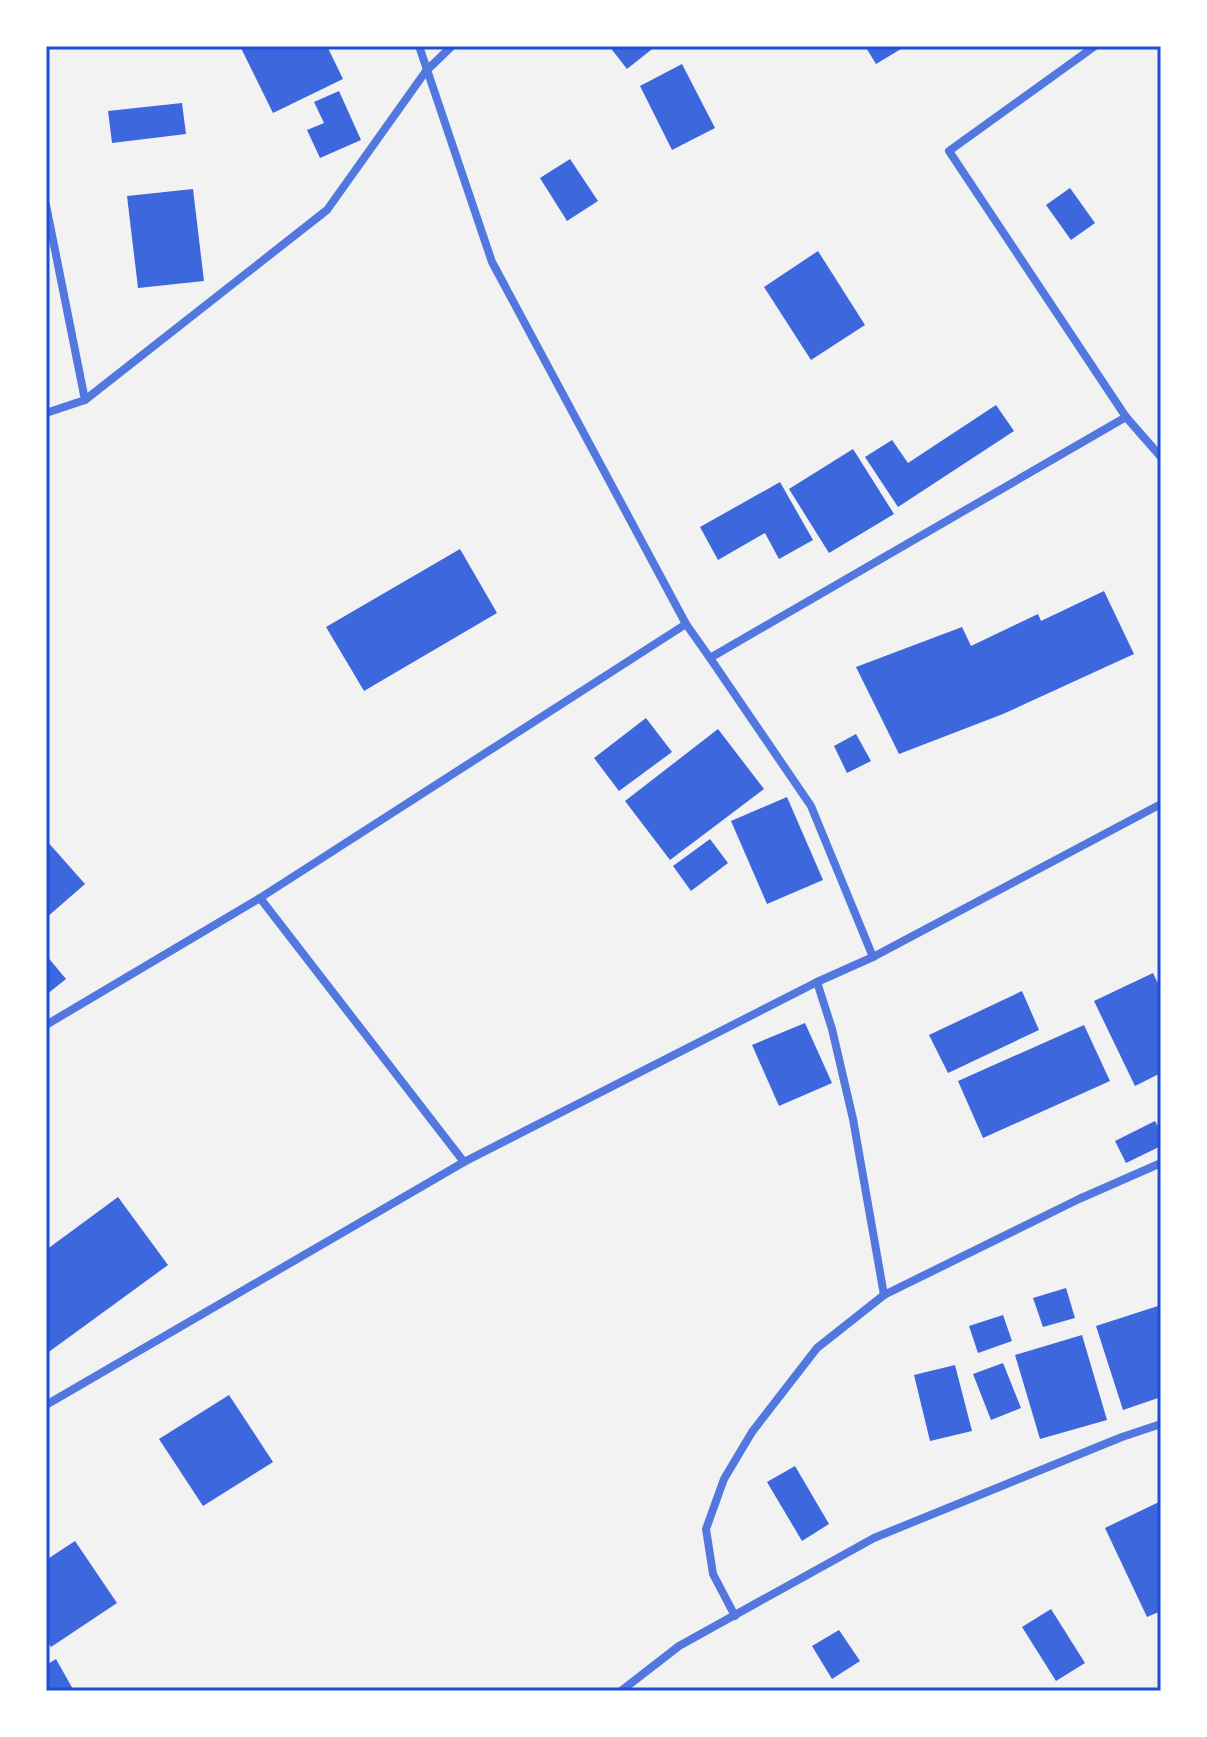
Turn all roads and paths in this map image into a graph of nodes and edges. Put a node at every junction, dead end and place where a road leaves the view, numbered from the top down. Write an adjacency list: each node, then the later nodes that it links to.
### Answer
1 (419, 46): 4 (street)
2 (452, 46): 4 (street)
3 (1095, 46): 8 (street)
4 (426, 71): 6 (street); 10 (street)
5 (46, 205): 6 (street)
6 (85, 400): 7 (street)
7 (46, 413)
8 (1126, 417): 9 (street); 11 (street)
9 (1161, 457)
10 (686, 624): 11 (street); 13 (street)
11 (710, 658): 14 (street)
12 (1161, 804): 14 (street)
13 (260, 898): 16 (street); 17 (street)
14 (873, 957): 15 (street)
15 (817, 982): 17 (street); 19 (street)
16 (46, 1025)
17 (464, 1162): 20 (street)
18 (1161, 1163): 19 (street)
19 (884, 1295): 22 (street)
20 (46, 1405)
21 (1161, 1424): 22 (street)
22 (735, 1616): 23 (street)
23 (621, 1691)

